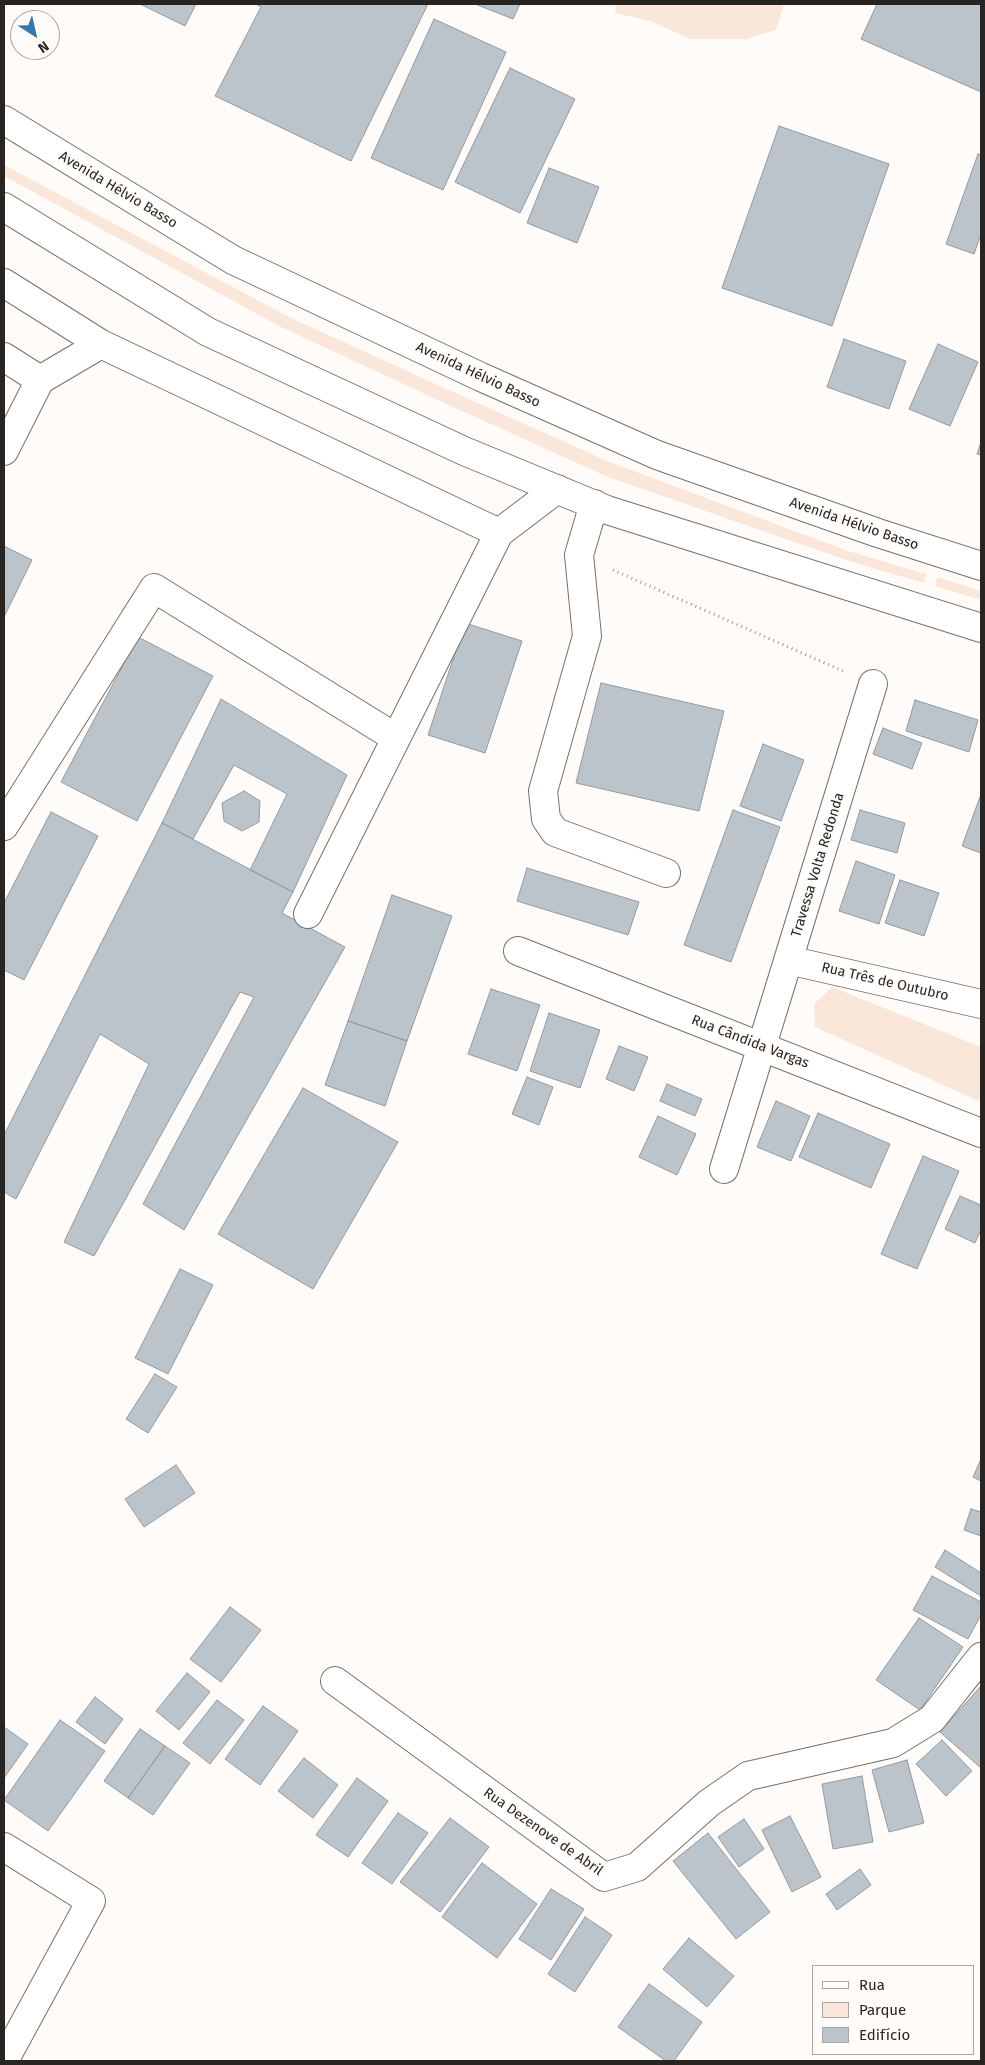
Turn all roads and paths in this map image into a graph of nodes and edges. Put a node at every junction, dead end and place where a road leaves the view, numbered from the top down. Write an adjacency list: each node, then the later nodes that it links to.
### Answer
1 (4, 120): 12 (street, Avenida Hélvio Basso)
2 (4, 207): 8 (street)
3 (4, 283): 4 (street)
4 (101, 344): 6 (street); 10 (street)
5 (4, 356): 6 (street)
6 (40, 380): 7 (street)
7 (4, 451)
8 (557, 489): 9 (street); 10 (street)
9 (594, 504): 11 (street); 13 (street)
10 (499, 533): 15 (street)
11 (579, 555): 14 (path); 17 (street)
12 (981, 566)
13 (981, 628)
14 (873, 684): 20 (street, Travessa Volta Redonda)
15 (396, 738): 16 (street); 18 (street)
16 (4, 826)
17 (666, 873)
18 (308, 914)
19 (518, 951): 22 (street, Rua Cândida Vargas)
20 (788, 960): 21 (street, Rua Três de Outubro); 22 (street, Travessa Volta Redonda)
21 (981, 1004)
22 (762, 1047): 23 (street, Rua Cândida Vargas); 24 (street, Travessa Volta Redonda)
23 (981, 1133)
24 (724, 1169)
25 (981, 1657): 26 (street, Rua Dezenove de Abril)
26 (334, 1681)
27 (4, 1847): 28 (street)
28 (4, 2061)

